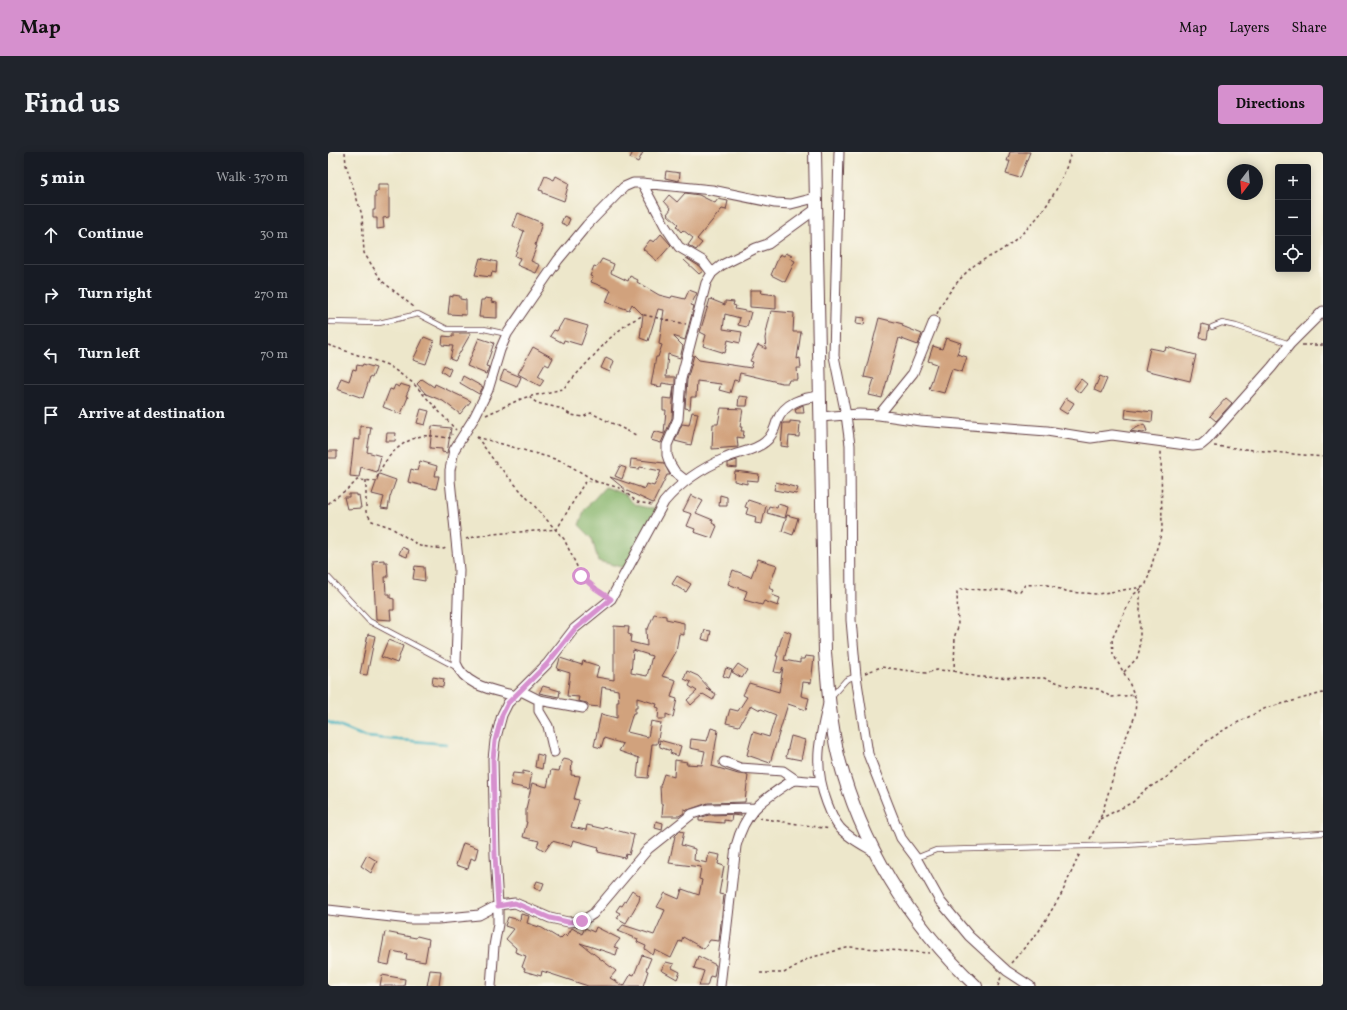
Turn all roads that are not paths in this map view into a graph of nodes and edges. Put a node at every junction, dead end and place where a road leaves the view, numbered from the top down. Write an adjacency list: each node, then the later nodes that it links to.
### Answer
1 (815, 152): 4 (main road)
2 (839, 152): 13 (street)
3 (642, 183): 4 (street); 5 (street); 10 (street)
4 (816, 203): 5 (street); 12 (main road)
5 (712, 273): 16 (street)
6 (1323, 311): 11 (street)
7 (934, 321): 14 (street)
8 (330, 322): 10 (lane)
9 (1212, 327): 11 (lane)
10 (507, 334): 18 (street)
11 (1290, 344): 14 (street)
12 (820, 396): 15 (main road); 16 (street)
13 (846, 415): 14 (street); 15 (street); 19 (street)
14 (879, 415)
15 (820, 417): 22 (main road)
16 (685, 480): 20 (street)
17 (328, 577): 18 (lane)
18 (458, 668): 20 (street)
19 (856, 676): 22 (lane); 31 (street)
20 (518, 694): 21 (street); 32 (street)
21 (539, 700): 23 (street); 24 (street)
22 (828, 700): 27 (street); 30 (main road)
23 (583, 708)
24 (554, 752)
25 (724, 762): 26 (street)
26 (796, 780): 27 (street); 28 (street)
27 (819, 782): 30 (street)
28 (755, 808): 32 (street); 35 (street)
29 (1323, 833): 31 (lane)
30 (875, 852): 36 (main road)
31 (916, 858): 37 (street)
32 (498, 906): 33 (street); 34 (street)
33 (328, 910)
34 (491, 986)
35 (720, 986)
36 (976, 986)
37 (1030, 986)

